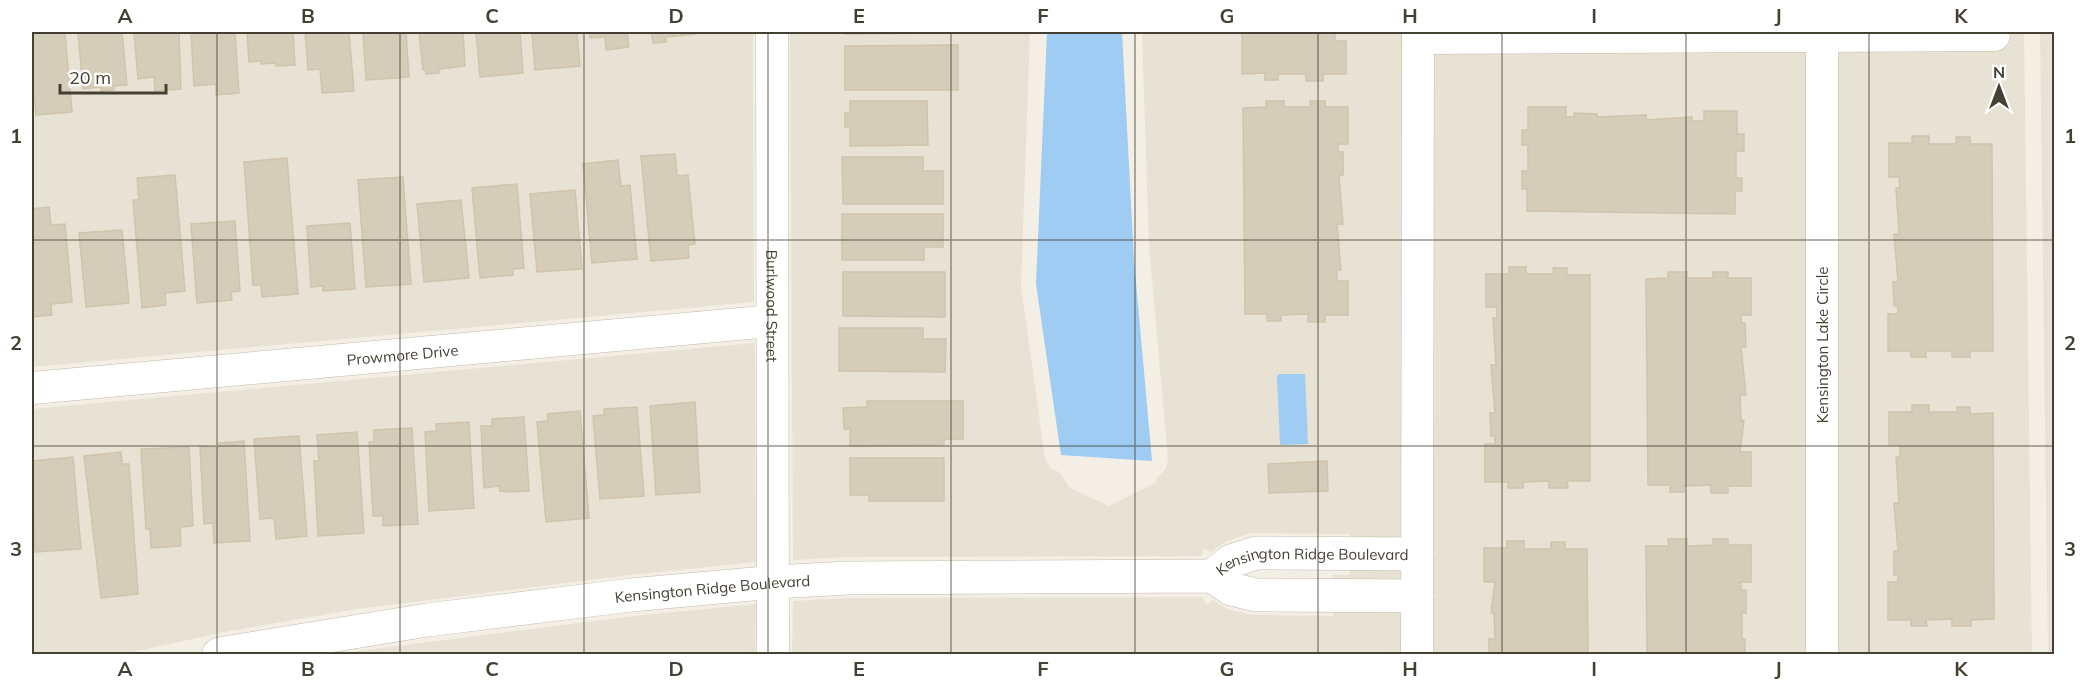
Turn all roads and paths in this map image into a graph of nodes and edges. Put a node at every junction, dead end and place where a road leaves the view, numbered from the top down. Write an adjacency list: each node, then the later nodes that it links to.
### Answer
1 (772, 32): 5 (street, Burlwood Street)
2 (1418, 35): 4 (street); 7 (street)
3 (1994, 35): 4 (street)
4 (1822, 36): 14 (street, Kensington Lake Circle)
5 (772, 321): 6 (street, Prowmore Drive); 9 (street, Burlwood Street)
6 (32, 388)
7 (1417, 554): 8 (street, Kensington Ridge Boulevard); 10 (street)
8 (1212, 576): 9 (street, Kensington Ridge Boulevard); 10 (street, Kensington Ridge Boulevard)
9 (775, 582): 11 (street, Kensington Ridge Boulevard); 12 (street, Burlwood Street)
10 (1417, 596): 13 (street)
11 (219, 654)
12 (773, 654)
13 (1417, 654)
14 (1822, 654)

